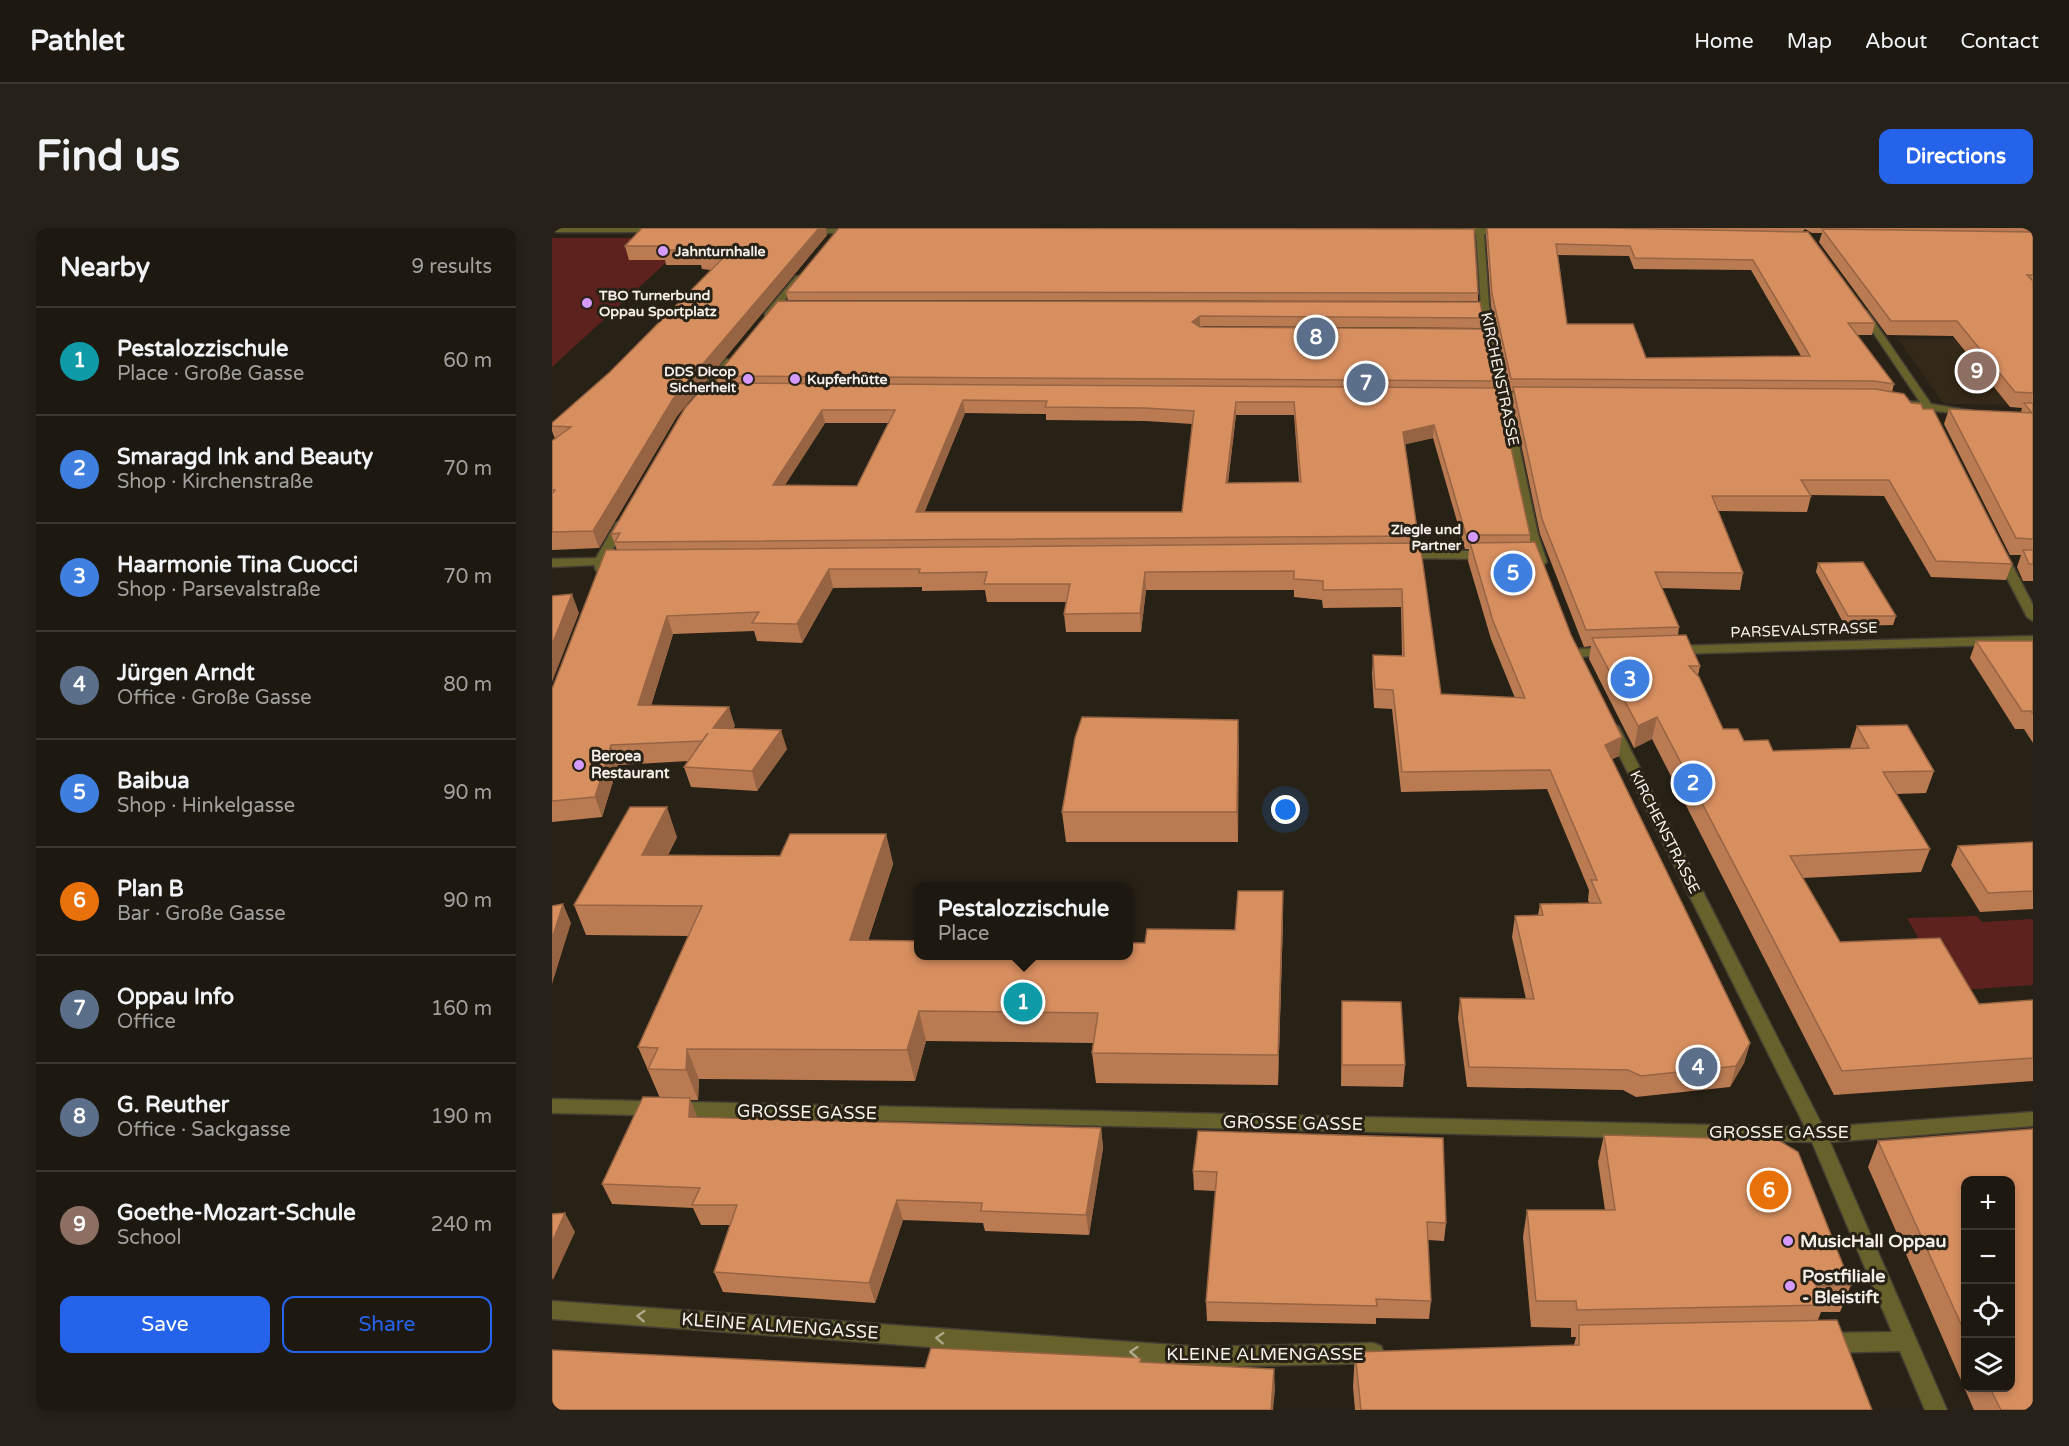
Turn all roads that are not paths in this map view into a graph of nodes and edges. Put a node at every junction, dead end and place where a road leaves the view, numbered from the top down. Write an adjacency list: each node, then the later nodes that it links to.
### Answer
1 (839, 229): 5 (street); 6 (street); 9 (street)
2 (558, 230): 4 (street)
3 (1480, 230): 7 (street); 8 (street); 19 (street, KIRCHENSTRASSE)
4 (669, 231)
5 (793, 231)
6 (862, 231)
7 (1445, 232)
8 (1516, 232)
9 (827, 244)
10 (805, 270): 12 (street)
11 (1854, 301): 23 (street)
12 (776, 305): 13 (street); 14 (street)
13 (788, 305)
14 (762, 322)
15 (740, 348): 16 (street)
16 (704, 391): 17 (street); 22 (street)
17 (716, 391)
18 (1467, 394): 19 (street)
19 (1503, 394): 20 (street); 34 (street, KIRCHENSTRASSE)
20 (1539, 395)
21 (1894, 402): 23 (street)
22 (690, 410)
23 (1931, 412): 24 (street)
24 (1978, 413)
25 (630, 510): 29 (street)
26 (1994, 540): 31 (street)
27 (1503, 554): 28 (street)
28 (1383, 555)
29 (600, 561): 30 (street); 33 (street); 35 (street)
30 (636, 561)
31 (2004, 561): 32 (street); 36 (street)
32 (2024, 561)
33 (552, 563)
34 (1546, 574)
35 (601, 577)
36 (2033, 617)
37 (2033, 640): 38 (street, PARSEVALSTRASSE)
38 (1658, 650)
39 (1623, 651): 40 (street)
40 (1585, 671)
41 (1605, 711): 44 (street, KIRCHENSTRASSE)
42 (552, 1106): 44 (street, GROSSE GASSE)
43 (2033, 1119): 44 (street, GROSSE GASSE)
44 (1818, 1135): 46 (street, KIRCHENSTRASSE)
45 (552, 1310): 48 (street, KLEINE ALMENGASSE, one-way to 45)
46 (1907, 1341): 47 (street); 49 (street, KIRCHENSTRASSE)
47 (1807, 1344)
48 (1392, 1353)
49 (1936, 1410)

